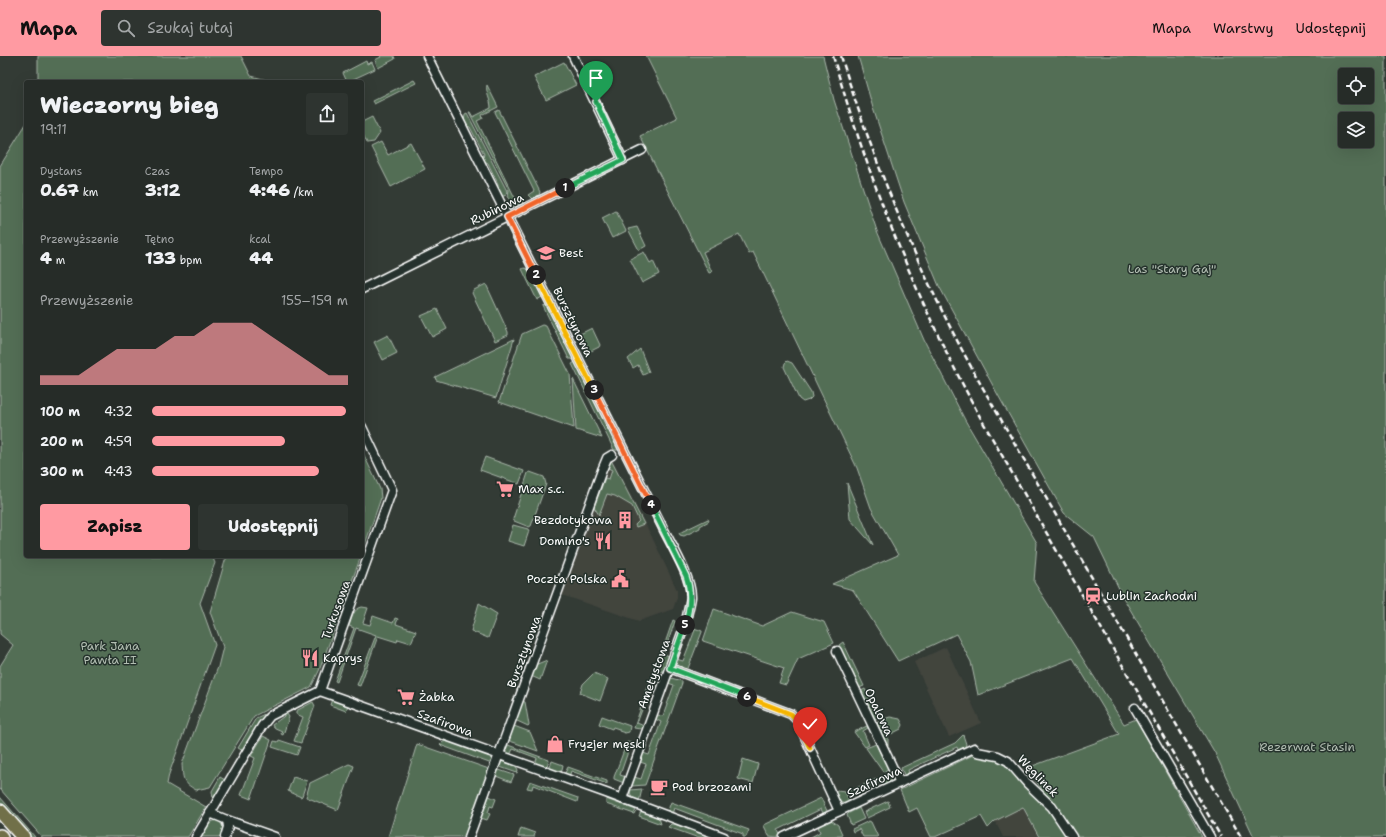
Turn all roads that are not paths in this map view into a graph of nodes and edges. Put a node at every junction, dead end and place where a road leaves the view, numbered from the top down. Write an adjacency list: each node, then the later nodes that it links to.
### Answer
1 (427, 56): 5 (street, Bursztynowa)
2 (573, 56): 4 (street)
3 (642, 150): 4 (street, Rubinowa)
4 (623, 160): 5 (street, Rubinowa)
5 (507, 217): 6 (street, Rubinowa); 8 (street, Bursztynowa)
6 (364, 288)
7 (364, 431): 12 (street, Turkusowa)
8 (623, 449): 11 (street, Ametystowa)
9 (612, 455): 15 (street, Bursztynowa)
10 (837, 652): 16 (street, Opalowa)
11 (670, 668): 17 (street, Ametystowa); 19 (street)
12 (320, 691): 15 (street, Szafirowa); 20 (street)
13 (1135, 708): 30 (street)
14 (974, 748): 16 (street, Szafirowa); 29 (street, Węglinek)
15 (499, 754): 17 (street, Szafirowa); 26 (street, Bursztynowa)
16 (900, 783): 19 (street, Szafirowa)
17 (622, 799): 27 (street, Szafirowa)
18 (0, 811): 22 (main road)
19 (839, 811): 28 (street, Szafirowa)
20 (210, 813): 21 (street); 23 (street)
21 (227, 820): 24 (street); 25 (street)
22 (23, 837)
23 (196, 837)
24 (225, 837)
25 (275, 837)
26 (469, 837)
27 (724, 837)
28 (784, 837)
29 (1072, 837)
30 (1210, 837)

